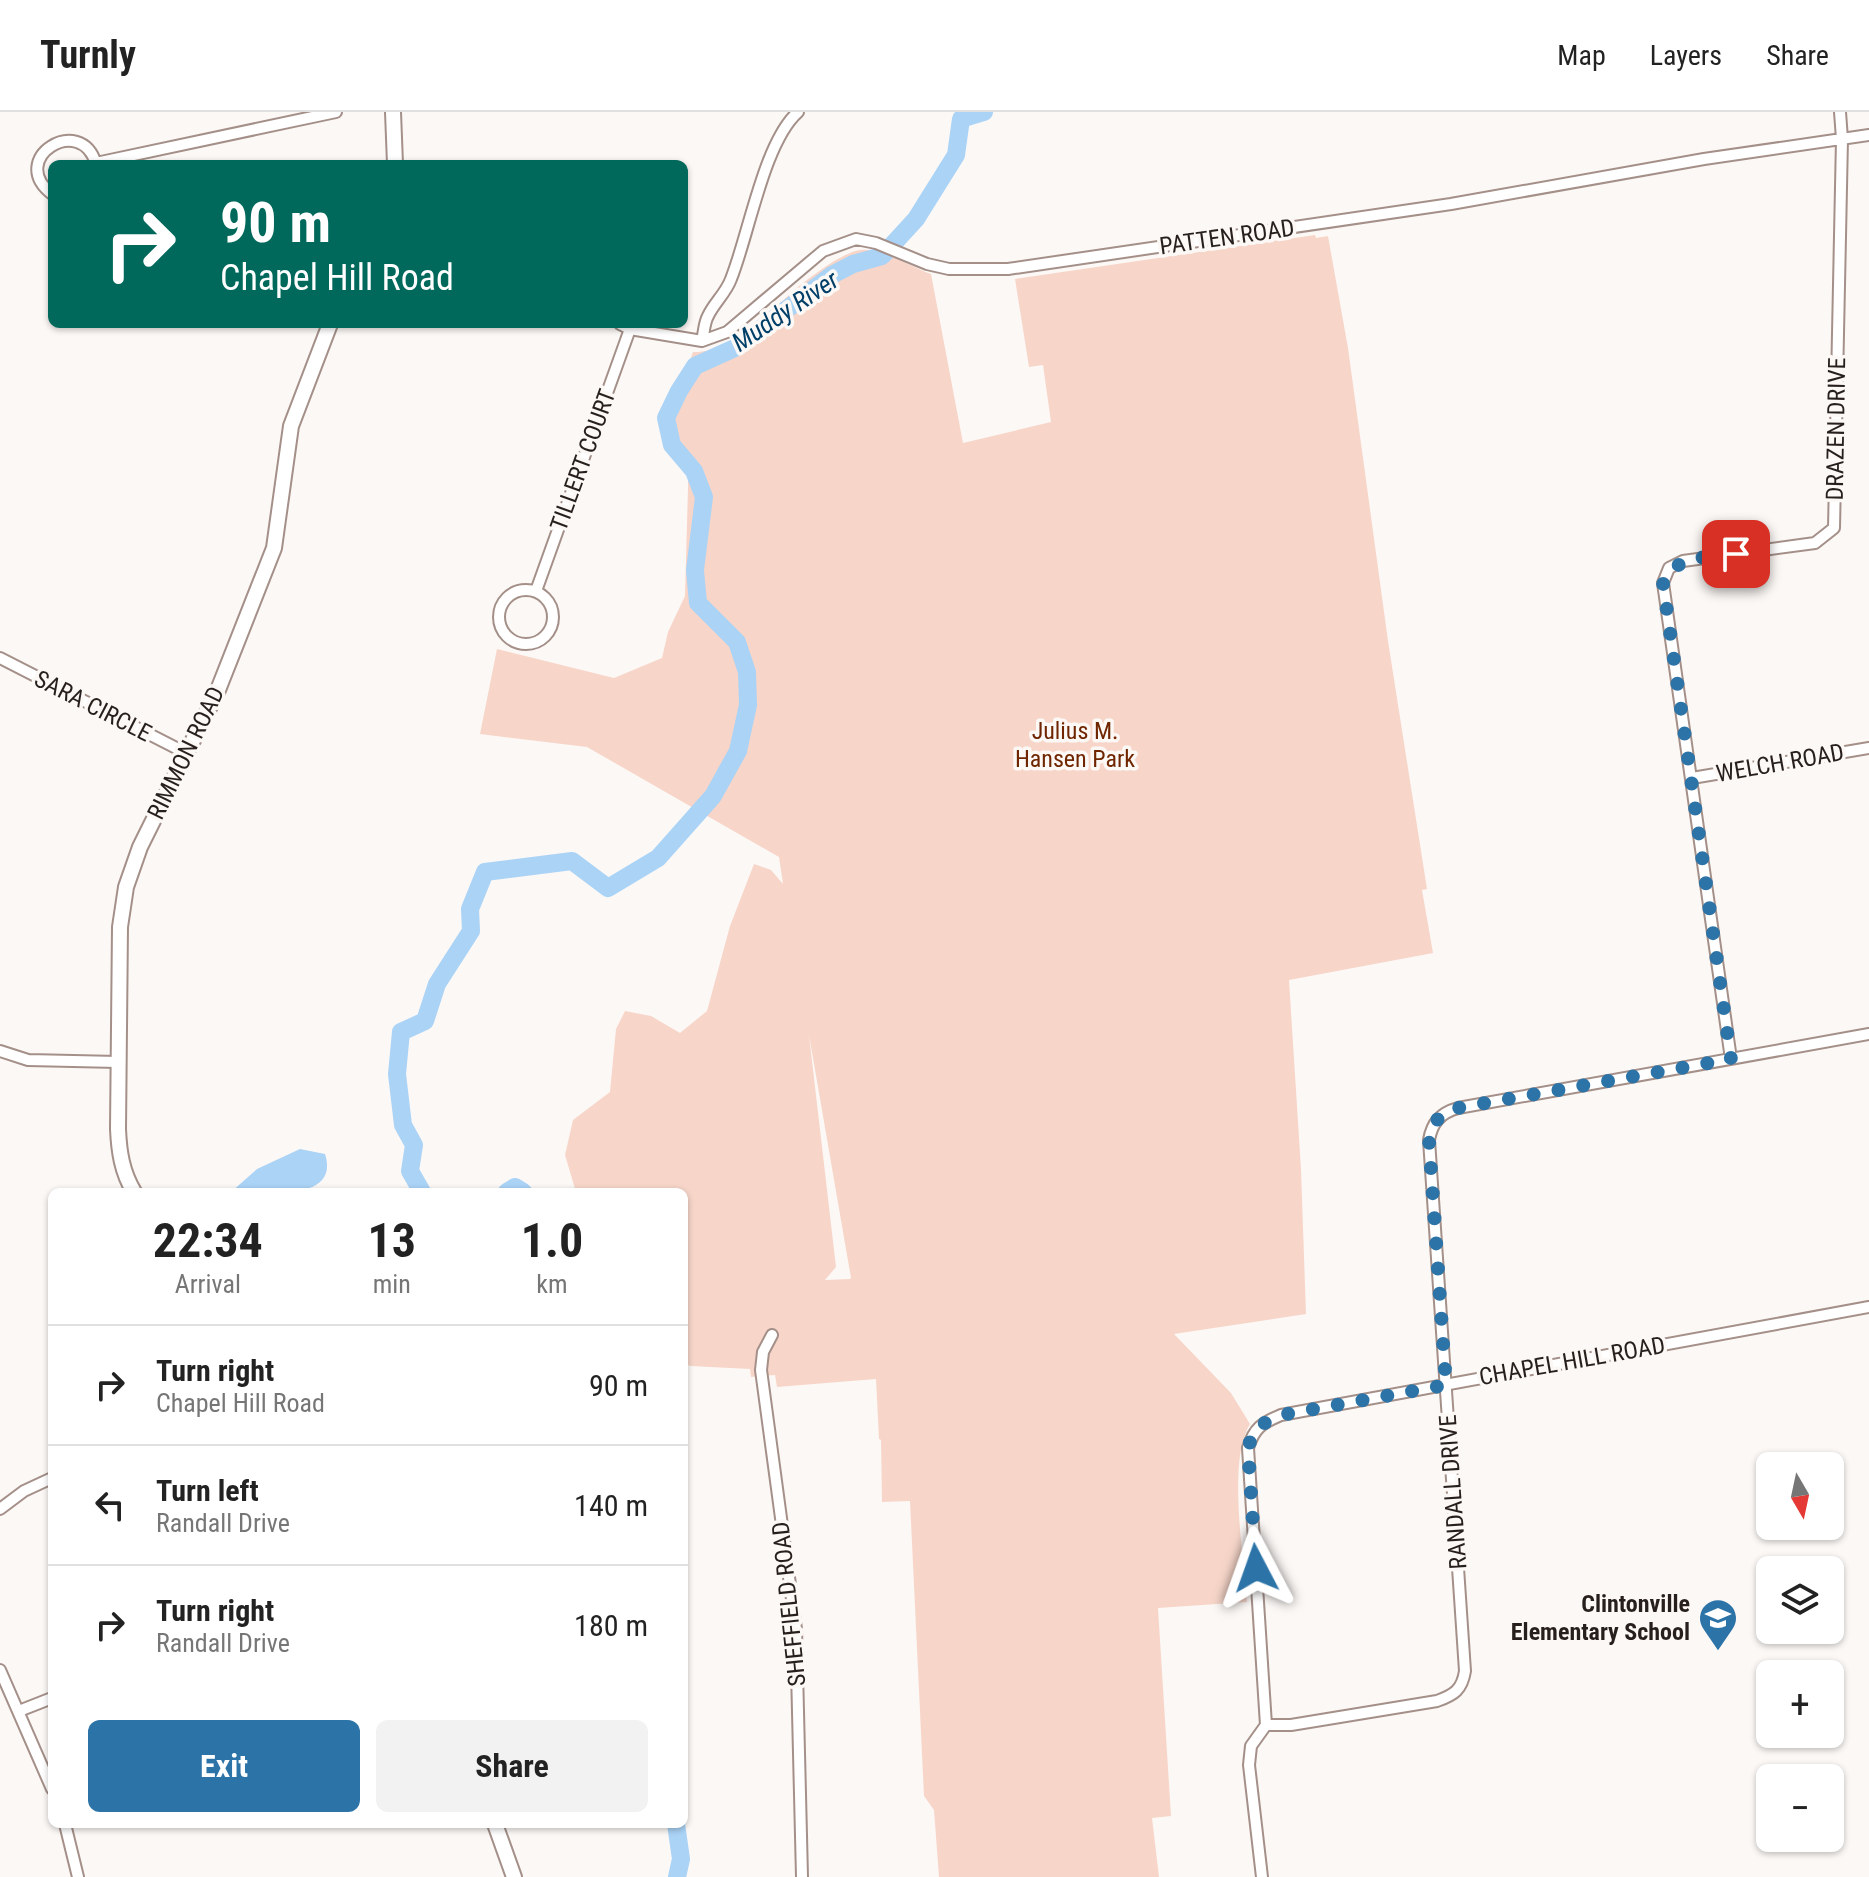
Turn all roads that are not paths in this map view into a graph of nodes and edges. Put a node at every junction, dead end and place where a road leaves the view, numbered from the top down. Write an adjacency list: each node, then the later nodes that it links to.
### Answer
1 (336, 112): 8 (street)
2 (393, 112): 9 (street)
3 (798, 112): 14 (street)
4 (1840, 112): 6 (street)
5 (1869, 135): 6 (street, PATTEN ROAD)
6 (1842, 139): 14 (street, PATTEN ROAD); 19 (street, DRAZEN DRIVE)
7 (94, 160): 10 (street)
8 (114, 160)
9 (395, 160)
10 (48, 190)
11 (328, 328): 18 (street, RIMMON ROAD)
12 (624, 328): 15 (street, TILLERT COURT)
13 (635, 328): 14 (street)
14 (702, 341)
15 (536, 591): 15 (street)
16 (0, 658): 18 (street, SARA CIRCLE)
17 (1869, 748): 19 (street, WELCH ROAD)
18 (186, 753): 23 (street, RIMMON ROAD)
19 (1692, 778): 22 (street, DRAZEN DRIVE)
20 (1869, 1034): 22 (street, RANDALL DRIVE)
21 (0, 1051): 23 (street)
22 (1731, 1059): 27 (street, RANDALL DRIVE)
23 (118, 1062): 24 (street, RIMMON ROAD)
24 (132, 1188)
25 (1869, 1307): 27 (street, CHAPEL HILL ROAD)
26 (772, 1335): 39 (street, SHEFFIELD ROAD)
27 (1446, 1385): 33 (street, CHAPEL HILL ROAD); 33 (street, RANDALL DRIVE)
28 (48, 1480): 29 (street)
29 (0, 1509)
30 (0, 1670): 32 (street)
31 (48, 1700): 32 (street)
32 (19, 1711): 34 (street)
33 (1266, 1725): 40 (street, CHAPEL HILL ROAD)
34 (48, 1780)
35 (66, 1828): 37 (street)
36 (496, 1828): 38 (street)
37 (78, 1877)
38 (514, 1877)
39 (802, 1877)
40 (1262, 1877)

